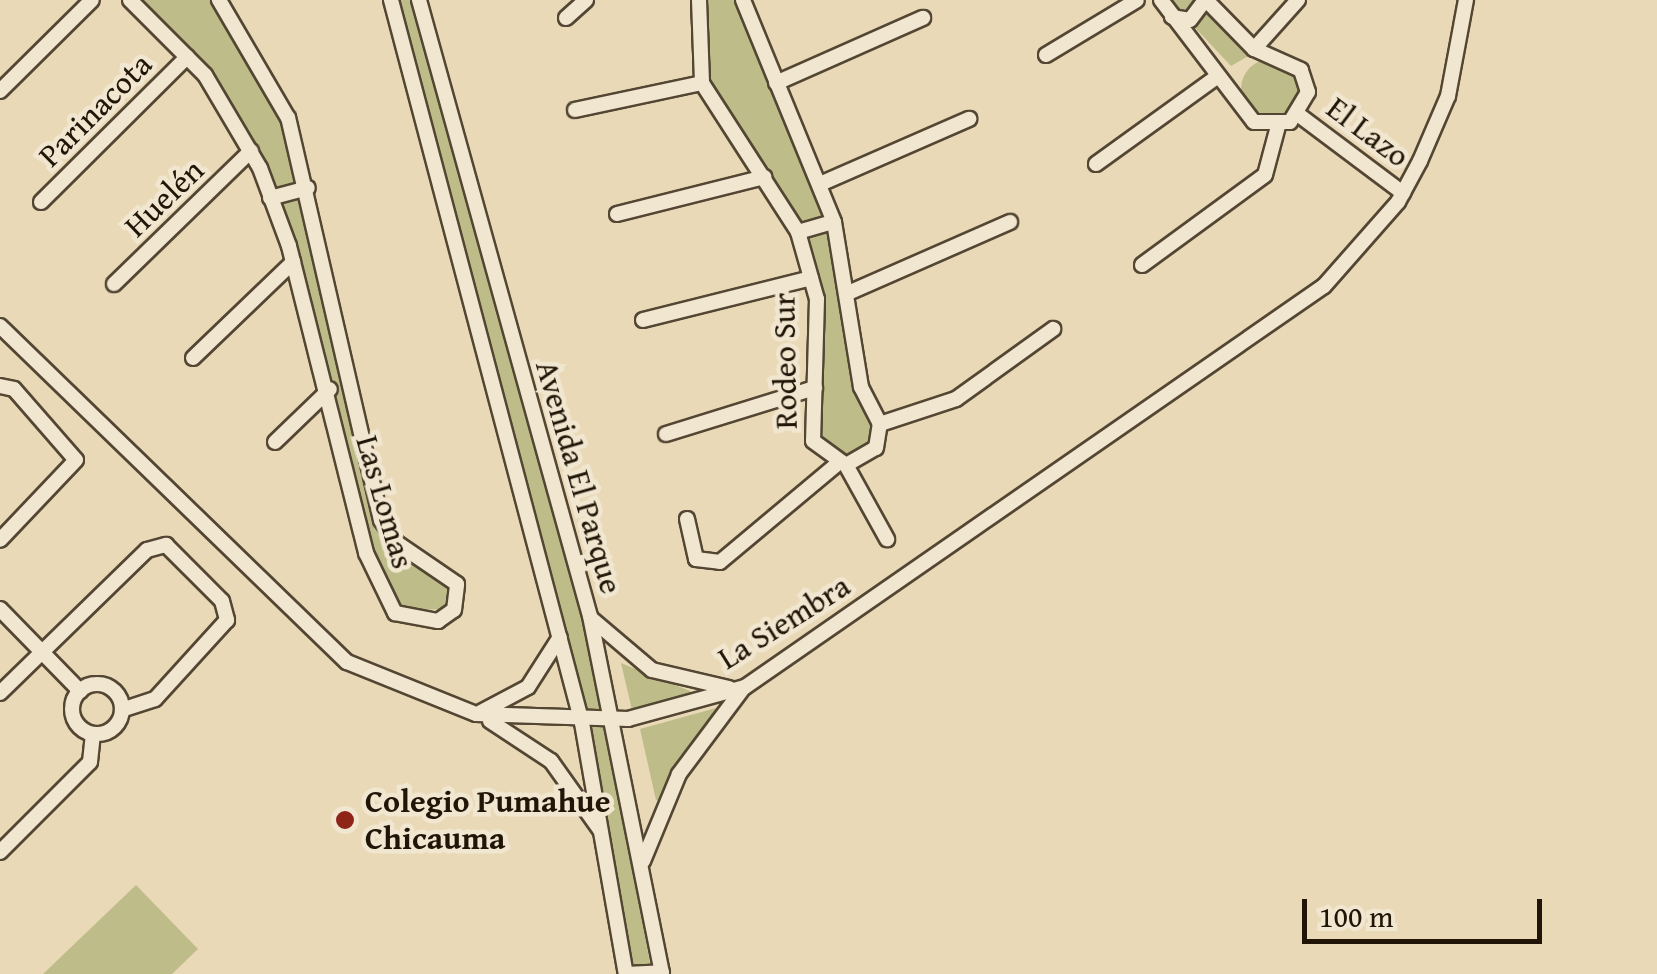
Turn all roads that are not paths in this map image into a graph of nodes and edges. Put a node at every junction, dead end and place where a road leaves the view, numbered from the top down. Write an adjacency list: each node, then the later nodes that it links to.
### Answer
1 (92, 0): 25 (street)
2 (219, 0): 34 (street, Las Lomas)
3 (391, 0): 64 (street, Avenida El Parque)
4 (419, 0): 15 (street, Avenida El Parque)
5 (430, 0): 15 (street)
6 (586, 0): 17 (street)
7 (700, 0): 23 (street)
8 (744, 0): 24 (street, Rodeo Sur)
9 (1138, 0): 20 (street)
10 (1160, 0): 16 (street)
11 (1206, 0): 16 (street); 19 (street)
12 (1298, 0): 19 (street)
13 (1466, 0): 35 (street, La Siembra)
14 (138, 3): 21 (street, Las Lomas)
15 (423, 17): 63 (street, Avenida El Parque)
16 (1172, 17): 22 (street)
17 (566, 18)
18 (922, 18): 24 (street)
19 (1254, 49): 27 (street)
20 (1046, 55)
21 (187, 57): 30 (street, Las Lomas); 37 (street, Parinacota)
22 (1218, 76): 29 (street); 31 (street)
23 (702, 83): 26 (street); 32 (street, Rodeo Sur)
24 (776, 83): 33 (street, Rodeo Sur)
25 (0, 90)
26 (575, 110)
27 (1299, 115): 29 (street); 35 (street, El Lazo)
28 (970, 119): 33 (street)
29 (1278, 126): 43 (street)
30 (251, 151): 36 (street, Las Lomas); 45 (street, Huelén)
31 (1096, 164)
32 (764, 178): 38 (street); 41 (street, Rodeo Sur)
33 (820, 184): 39 (street, Rodeo Sur)
34 (308, 188): 36 (street); 51 (street, Las Lomas)
35 (1403, 193): 66 (street, La Siembra)
36 (270, 198): 42 (street, Las Lomas)
37 (41, 202)
38 (617, 214)
39 (834, 222): 41 (street); 46 (street, Rodeo Sur)
40 (1010, 222): 46 (street)
41 (798, 232): 44 (street, Rodeo Sur)
42 (293, 262): 50 (street); 54 (street, Las Lomas)
43 (1142, 265)
44 (811, 278): 47 (street); 53 (street, Rodeo Sur)
45 (114, 284)
46 (848, 293): 55 (street, Rodeo Sur)
47 (644, 320)
48 (0, 326): 70 (street, La Siembra)
49 (1053, 329): 55 (street)
50 (193, 358)
51 (344, 384): 54 (street); 54 (street, Las Lomas)
52 (0, 386): 61 (street)
53 (815, 388): 56 (street); 58 (street, Rodeo Sur)
54 (326, 390): 57 (street)
55 (880, 424): 58 (street)
56 (666, 434)
57 (275, 442)
58 (842, 465): 59 (street); 60 (street, Rodeo Sur)
59 (687, 519)
60 (886, 539)
61 (0, 540)
62 (0, 610): 65 (street)
63 (590, 616): 66 (street); 71 (street, Avenida El Parque)
64 (560, 637): 70 (street); 72 (street, Avenida El Parque)
65 (42, 652): 67 (street); 68 (street); 69 (street)
66 (745, 687): 71 (street, La Siembra); 76 (street)
67 (80, 691): 69 (street); 73 (street)
68 (0, 693)
69 (122, 710): 73 (street)
70 (476, 714): 72 (street, La Siembra); 74 (street)
71 (614, 720): 72 (street, La Siembra); 76 (street, Avenida El Parque)
72 (582, 724): 74 (street, Avenida El Parque)
73 (93, 734): 75 (street)
74 (606, 841): 78 (street, Avenida El Parque)
75 (0, 852)
76 (643, 862): 77 (street, Avenida El Parque)
77 (662, 973): 78 (street)
78 (626, 974)

